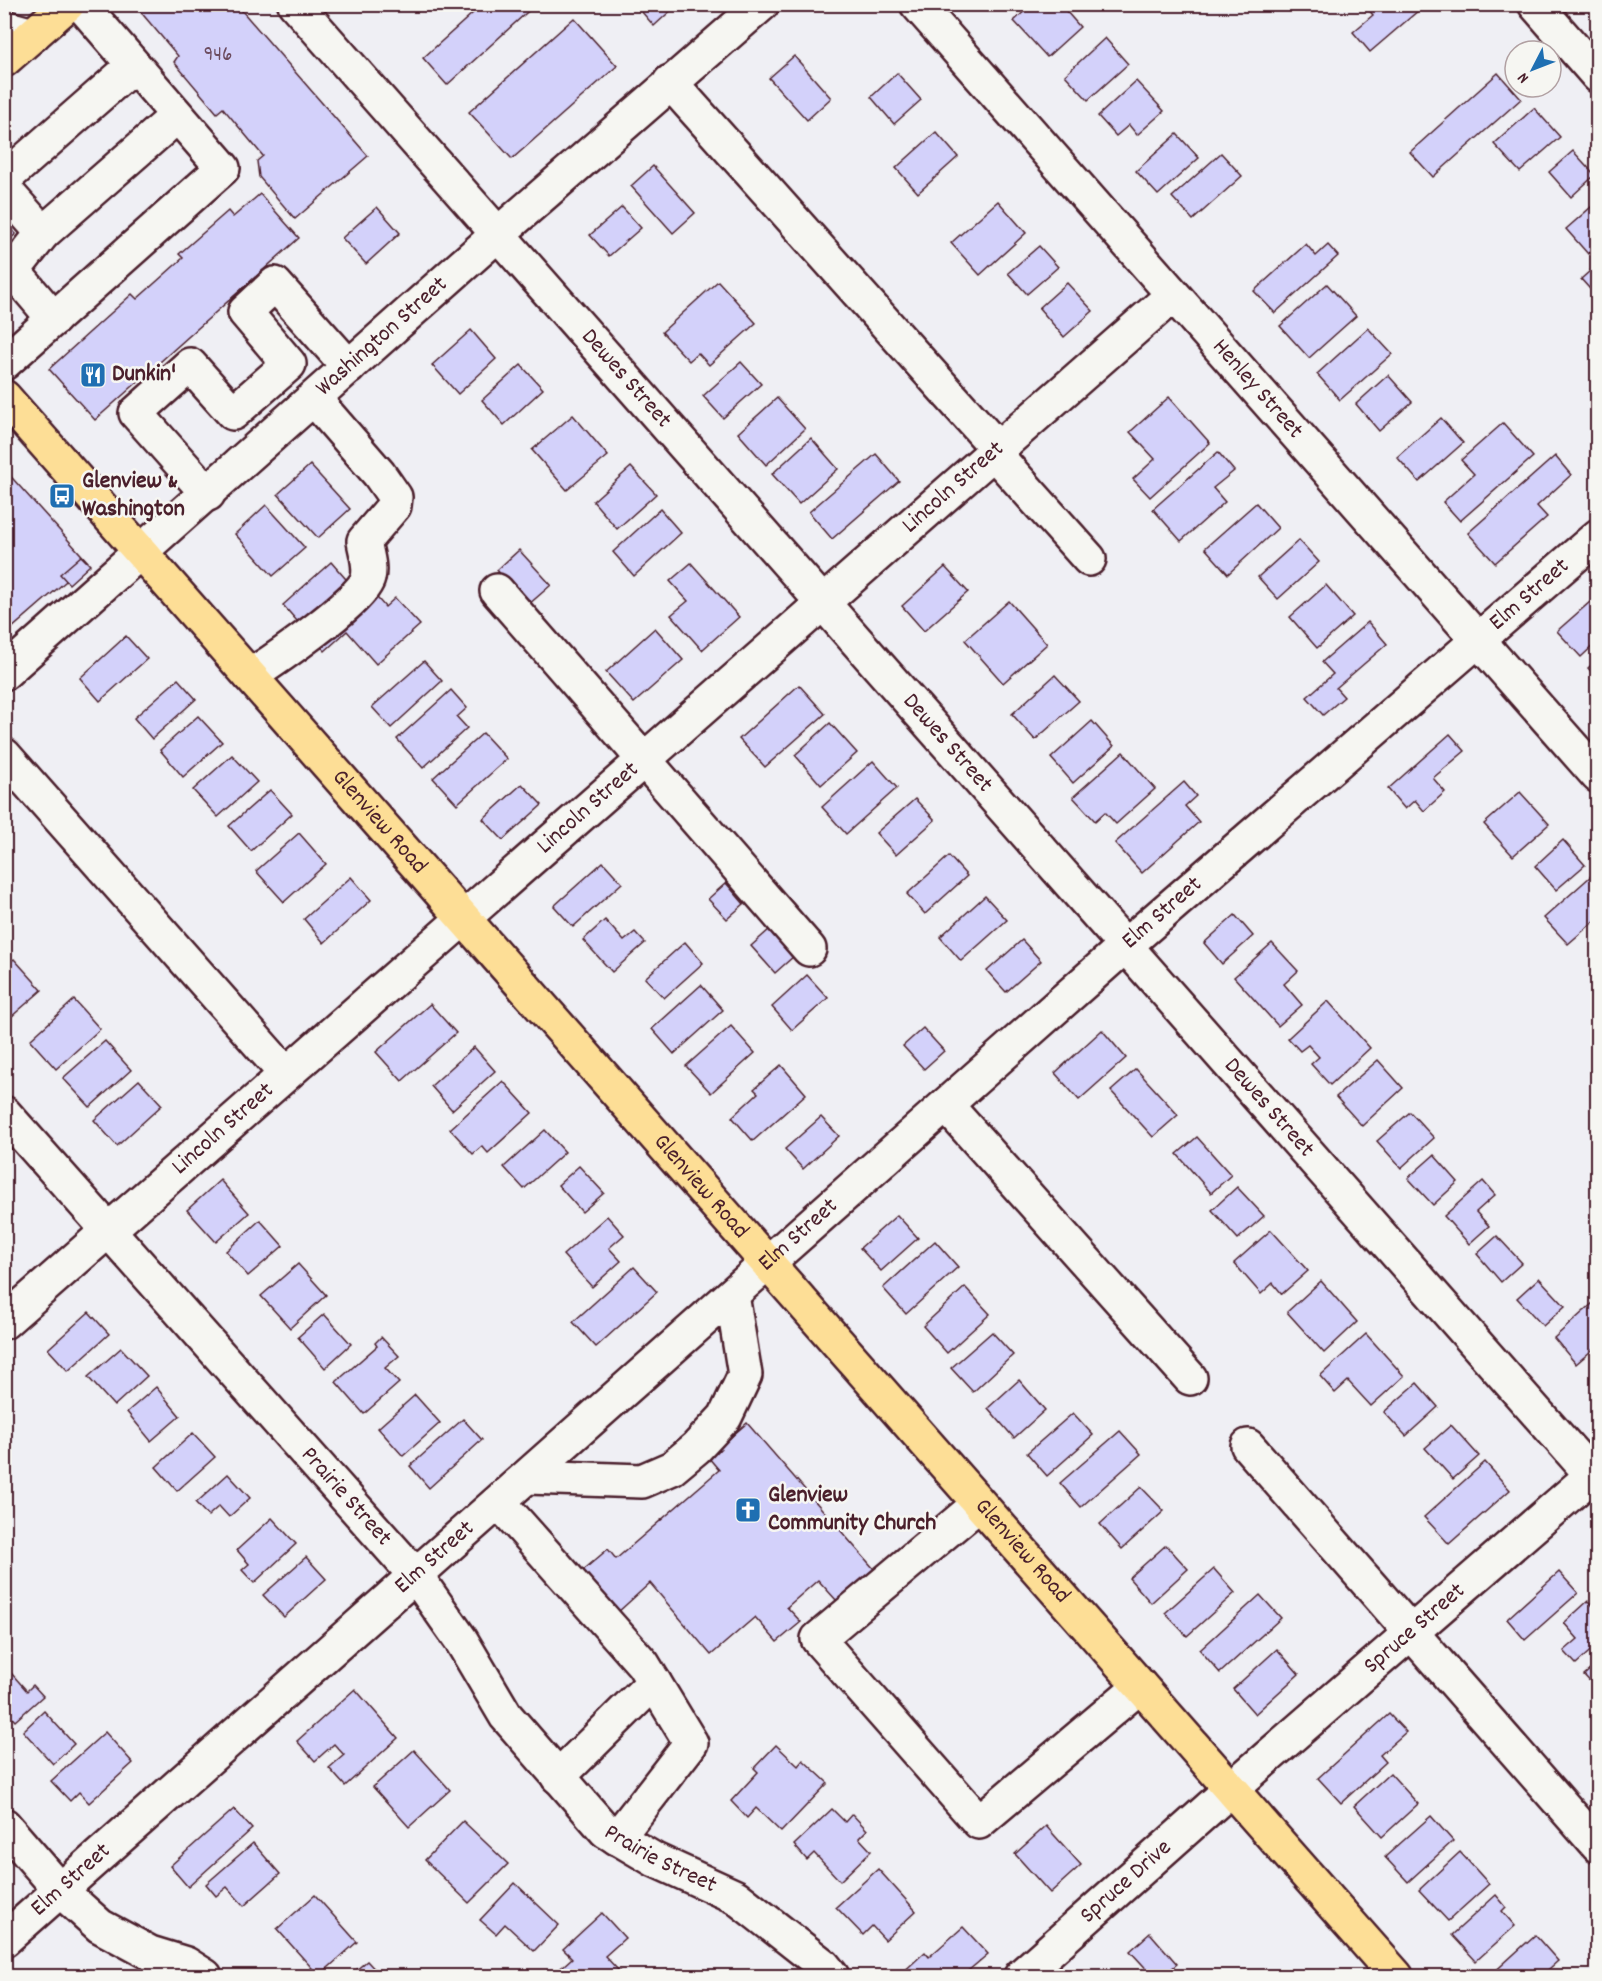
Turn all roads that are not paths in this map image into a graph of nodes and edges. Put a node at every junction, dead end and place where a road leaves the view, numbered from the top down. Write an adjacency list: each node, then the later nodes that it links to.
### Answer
1 (68, 4): 7 (main road)
2 (81, 4): 9 (street)
3 (295, 4): 16 (street, Dewes Street)
4 (762, 4): 11 (street, Washington Street)
5 (917, 4): 17 (street, Henley Street)
6 (1543, 8): 10 (street)
7 (19, 31): 8 (main road)
8 (4, 60)
9 (133, 66): 12 (street); 13 (street)
10 (1598, 76)
11 (670, 82): 16 (street, Washington Street); 23 (street)
12 (177, 116): 15 (street); 18 (street)
13 (4, 179)
14 (4, 189): 15 (street)
15 (43, 233): 18 (street)
16 (498, 234): 20 (street, Washington Street); 29 (street, Dewes Street)
17 (1173, 295): 23 (street, Lincoln Street); 30 (street, Henley Street)
18 (54, 319): 19 (street)
19 (4, 363)
20 (349, 368): 22 (street, Washington Street); 24 (street)
21 (4, 397): 26 (main road, Glenview Road)
22 (314, 399): 24 (street, Washington Street); 32 (street)
23 (996, 451): 27 (street); 29 (street, Lincoln Street)
24 (208, 494): 26 (street, Washington Street)
25 (1598, 536): 30 (street, Elm Street)
26 (142, 552): 31 (street, Washington Street); 32 (main road, Glenview Road)
27 (1089, 559)
28 (497, 591): 34 (street)
29 (823, 604): 34 (street, Lincoln Street); 37 (street, Dewes Street)
30 (1478, 641): 35 (street, Henley Street); 37 (street, Elm Street)
31 (4, 673)
32 (250, 676): 36 (main road, Glenview Road)
33 (4, 755): 39 (street)
34 (643, 761): 36 (street, Lincoln Street); 38 (street)
35 (1598, 777)
36 (462, 919): 39 (street, Lincoln Street); 43 (main road, Glenview Road)
37 (1125, 946): 40 (street, Elm Street); 48 (street, Dewes Street)
38 (809, 950)
39 (286, 1074): 42 (street, Lincoln Street)
40 (946, 1105): 43 (street, Elm Street); 46 (street)
41 (4, 1113): 42 (street, Prairie Street)
42 (109, 1230): 45 (street, Lincoln Street); 52 (street, Prairie Street)
43 (767, 1265): 44 (street, Elm Street); 51 (main road, Glenview Road)
44 (732, 1295): 49 (street, Elm Street); 49 (street)
45 (4, 1322)
46 (1190, 1378)
47 (1248, 1446): 53 (street)
48 (1595, 1476): 53 (street, Spruce Street)
49 (528, 1477): 50 (street, Elm Street)
50 (499, 1502): 52 (street, Elm Street); 54 (street)
51 (979, 1504): 55 (main road, Glenview Road); 55 (street)
52 (416, 1576): 56 (street, Prairie Street); 61 (street, Elm Street)
53 (1410, 1633): 57 (street, Spruce Street); 60 (street)
54 (654, 1682): 56 (street); 59 (street)
55 (1140, 1686): 57 (main road, Glenview Road)
56 (558, 1777): 59 (street, Prairie Street)
57 (1231, 1789): 65 (street, Spruce Drive); 66 (main road, Glenview Road)
58 (4, 1825): 61 (street)
59 (617, 1838): 64 (street, Prairie Street)
60 (1598, 1846)
61 (61, 1891): 62 (street, Elm Street); 63 (street)
62 (4, 1940)
63 (205, 1977)
64 (832, 1977)
65 (1021, 1977)
66 (1396, 1977)

